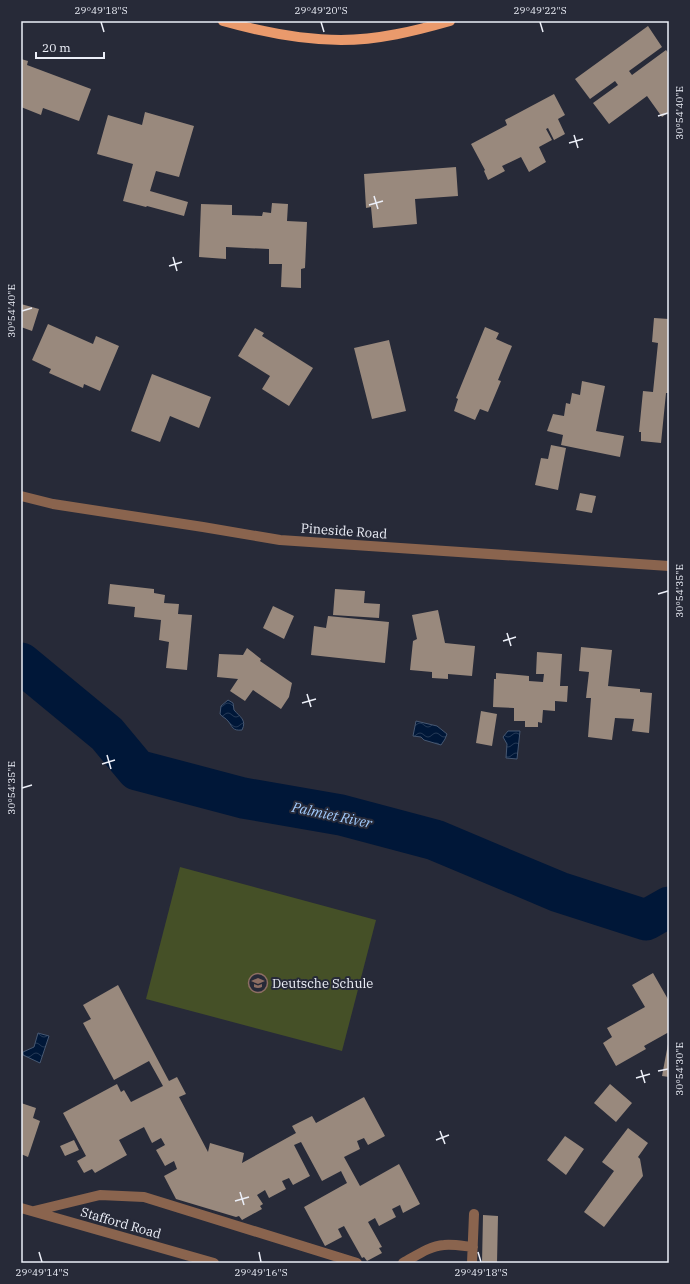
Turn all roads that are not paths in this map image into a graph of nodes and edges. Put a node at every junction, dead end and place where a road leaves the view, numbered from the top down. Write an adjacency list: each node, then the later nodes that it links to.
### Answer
1 (223, 21): 2 (main road)
2 (450, 21)
3 (21, 496): 4 (street, Pineside Road)
4 (669, 566)
5 (21, 1208): 6 (street, Stafford Road)
6 (34, 1211): 9 (street, Stafford Road); 10 (street)
7 (474, 1214): 8 (street)
8 (472, 1247): 11 (street); 12 (street)
9 (214, 1263)
10 (357, 1263)
11 (403, 1263)
12 (472, 1263)

